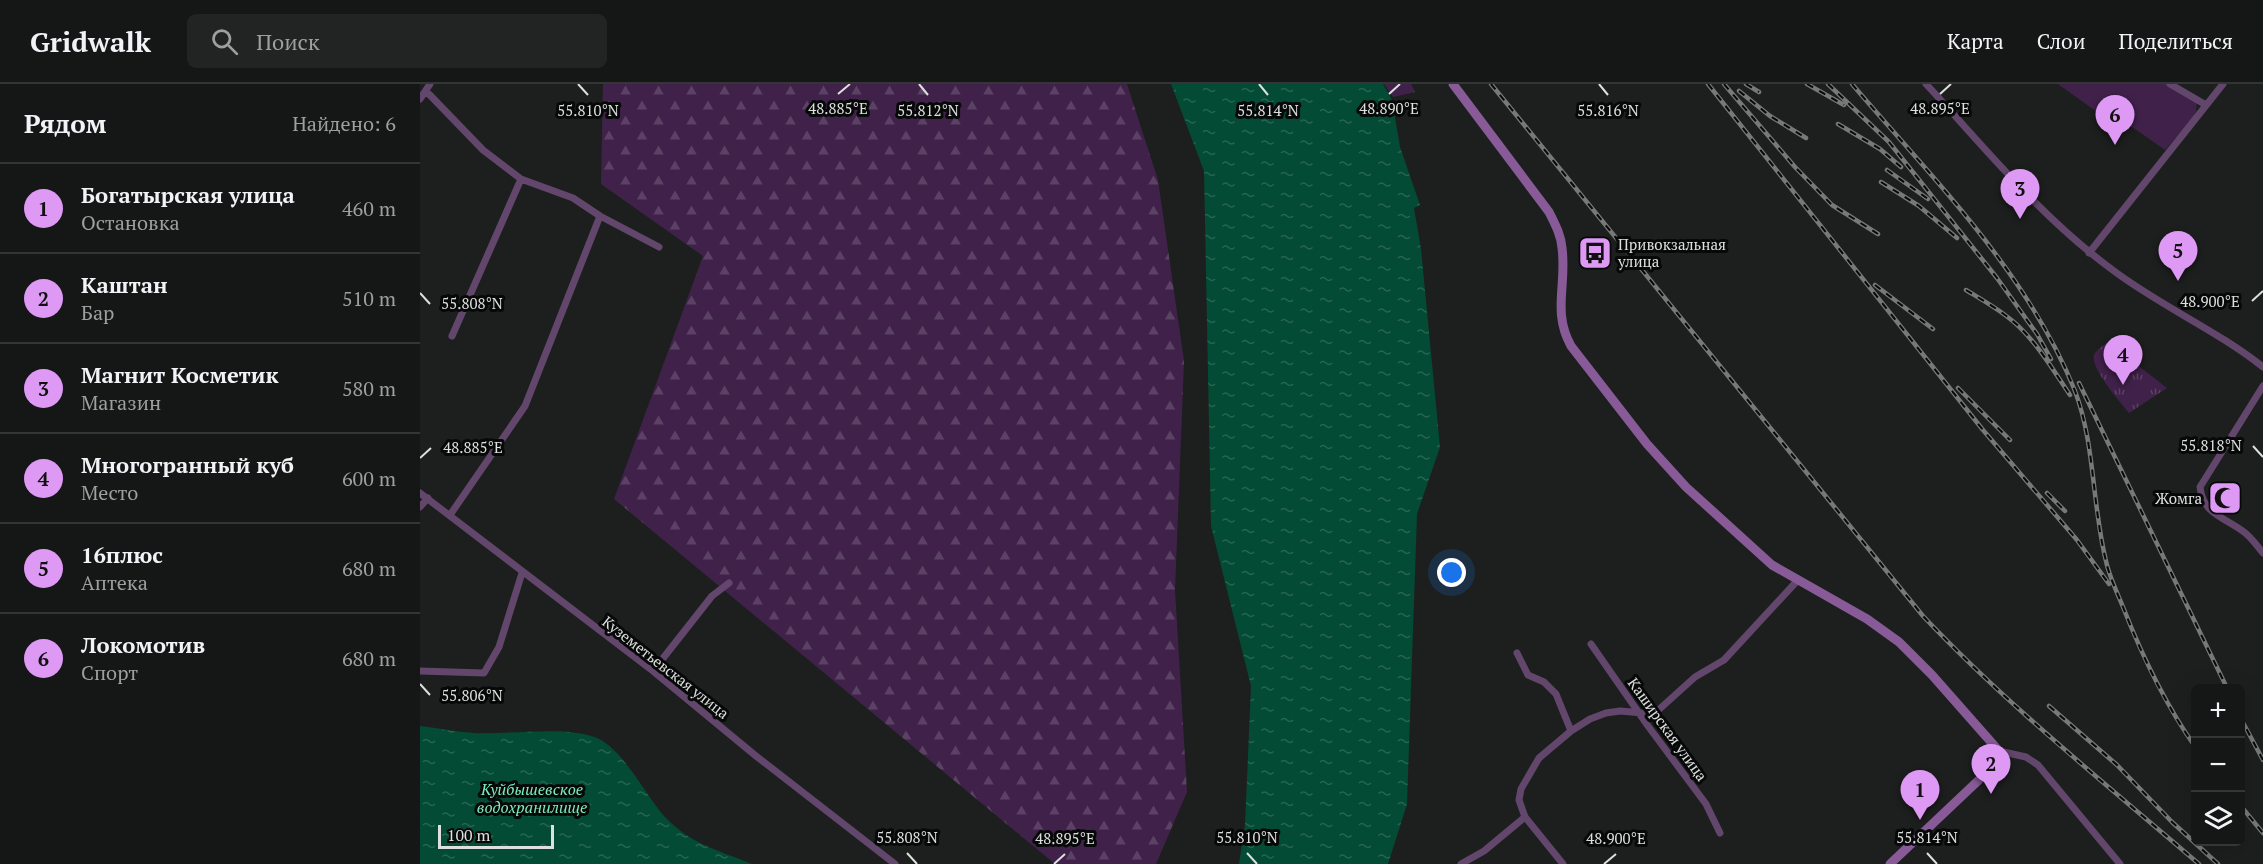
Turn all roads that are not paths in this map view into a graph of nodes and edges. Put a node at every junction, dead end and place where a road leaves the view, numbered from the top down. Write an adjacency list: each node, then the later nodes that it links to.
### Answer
1 (430, 84): 6 (street)
2 (1453, 84): 22 (main road)
3 (1926, 84): 12 (street)
4 (2170, 84): 8 (street)
5 (2223, 84): 8 (street)
6 (426, 92): 7 (street); 9 (street)
7 (420, 99)
8 (2206, 105): 12 (street)
9 (521, 179): 10 (street); 13 (street)
10 (600, 216): 11 (street); 19 (street)
11 (659, 247)
12 (2089, 253): 14 (street)
13 (452, 336)
14 (2263, 367)
15 (2263, 386): 20 (street)
16 (420, 493): 17 (street, Куземетьевская улица)
17 (428, 498): 18 (street); 19 (street, Куземетьевская улица)
18 (420, 507)
19 (450, 515): 21 (street, Куземетьевская улица)
20 (2263, 553)
21 (522, 573): 26 (street); 27 (street, Куземетьевская улица)
22 (1797, 581): 28 (street); 30 (main road)
23 (729, 583): 27 (street)
24 (1591, 644): 28 (street, Каширская улица)
25 (1517, 653): 29 (street)
26 (420, 671)
27 (652, 671): 33 (street, Куземетьевская улица)
28 (1641, 714): 29 (street); 32 (street, Каширская улица)
29 (1571, 731): 31 (street)
30 (1999, 751): 36 (main road); 37 (street)
31 (1526, 818): 34 (street); 35 (street)
32 (1720, 833)
33 (895, 864)
34 (1461, 864)
35 (1563, 864)
36 (1890, 864)
37 (2120, 864)

